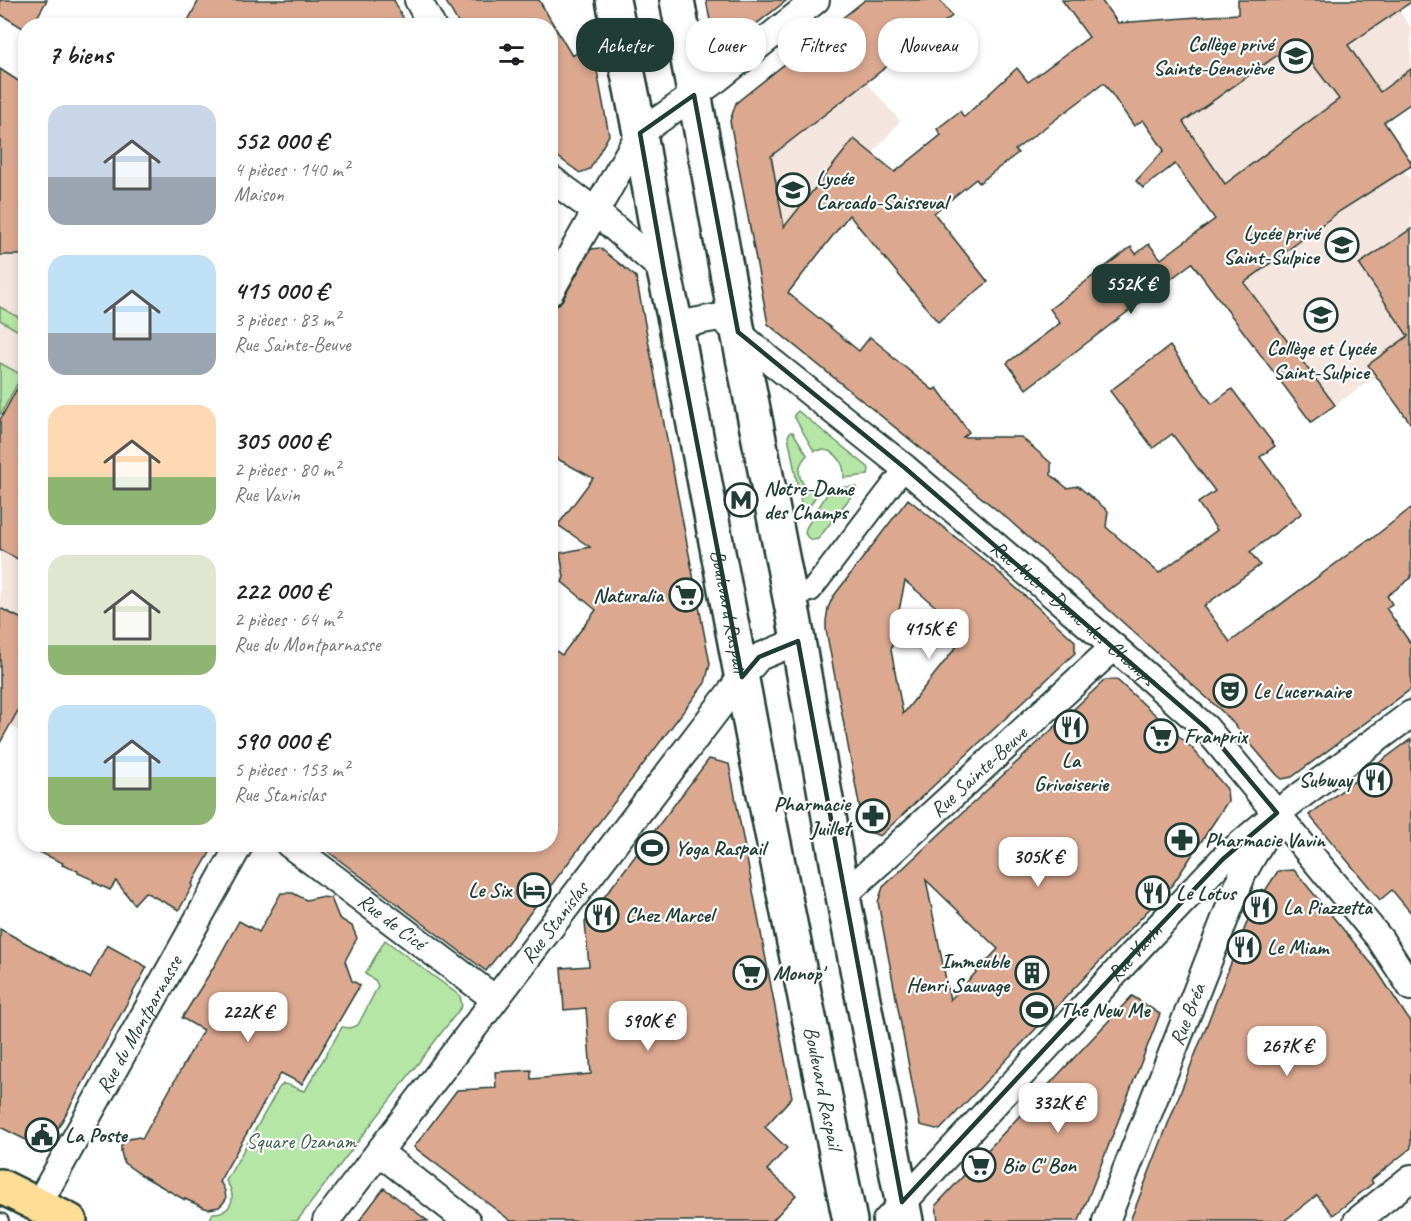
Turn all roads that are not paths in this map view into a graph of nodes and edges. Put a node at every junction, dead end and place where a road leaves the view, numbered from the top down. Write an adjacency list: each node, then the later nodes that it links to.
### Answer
1 (418, 0): 5 (street)
2 (613, 0): 7 (main road, Boulevard Raspail)
3 (677, 0): 6 (main road)
4 (816, 0): 6 (street)
5 (428, 18)
6 (694, 95): 7 (street); 13 (main road)
7 (640, 133): 9 (street); 10 (main road, Boulevard Raspail)
8 (558, 184): 9 (street)
9 (595, 212): 10 (street); 11 (street)
10 (664, 271): 12 (main road, Boulevard Raspail)
11 (558, 278)
12 (676, 325): 13 (street, Rue Notre-Dame-des-Champs); 18 (main road, Boulevard Raspail)
13 (738, 332): 14 (street, Rue Notre-Dame-des-Champs); 15 (main road)
14 (905, 468): 15 (street); 17 (street, Rue Notre-Dame-des-Champs)
15 (790, 595): 16 (main road)
16 (798, 641): 18 (street, Rue Stanislas); 23 (main road)
17 (1114, 646): 20 (street, Rue Notre-Dame-des-Champs); 23 (street, Rue Sainte-Beuve)
18 (742, 677): 25 (street, Rue Stanislas); 34 (main road, Boulevard Raspail)
19 (1411, 714): 20 (street, Rue Vavin)
20 (1277, 813): 24 (street, Rue Notre-Dame-des-Champs); 30 (street, Rue Vavin); 35 (street, Rue Bréa)
21 (236, 852): 29 (street, Rue du Montparnasse)
22 (300, 852): 25 (street, Rue de Cicé)
23 (843, 896): 30 (main road)
24 (1411, 987)
25 (495, 999): 26 (street, Rue Stanislas)
26 (379, 1152): 32 (street, Rue Stanislas); 33 (street)
27 (1411, 1178): 36 (street)
28 (0, 1186): 29 (main road)
29 (33, 1213): 31 (main road)
30 (898, 1215)
31 (70, 1221)
32 (326, 1221)
33 (467, 1221)
34 (850, 1221)
35 (1106, 1221)
36 (1357, 1221)

